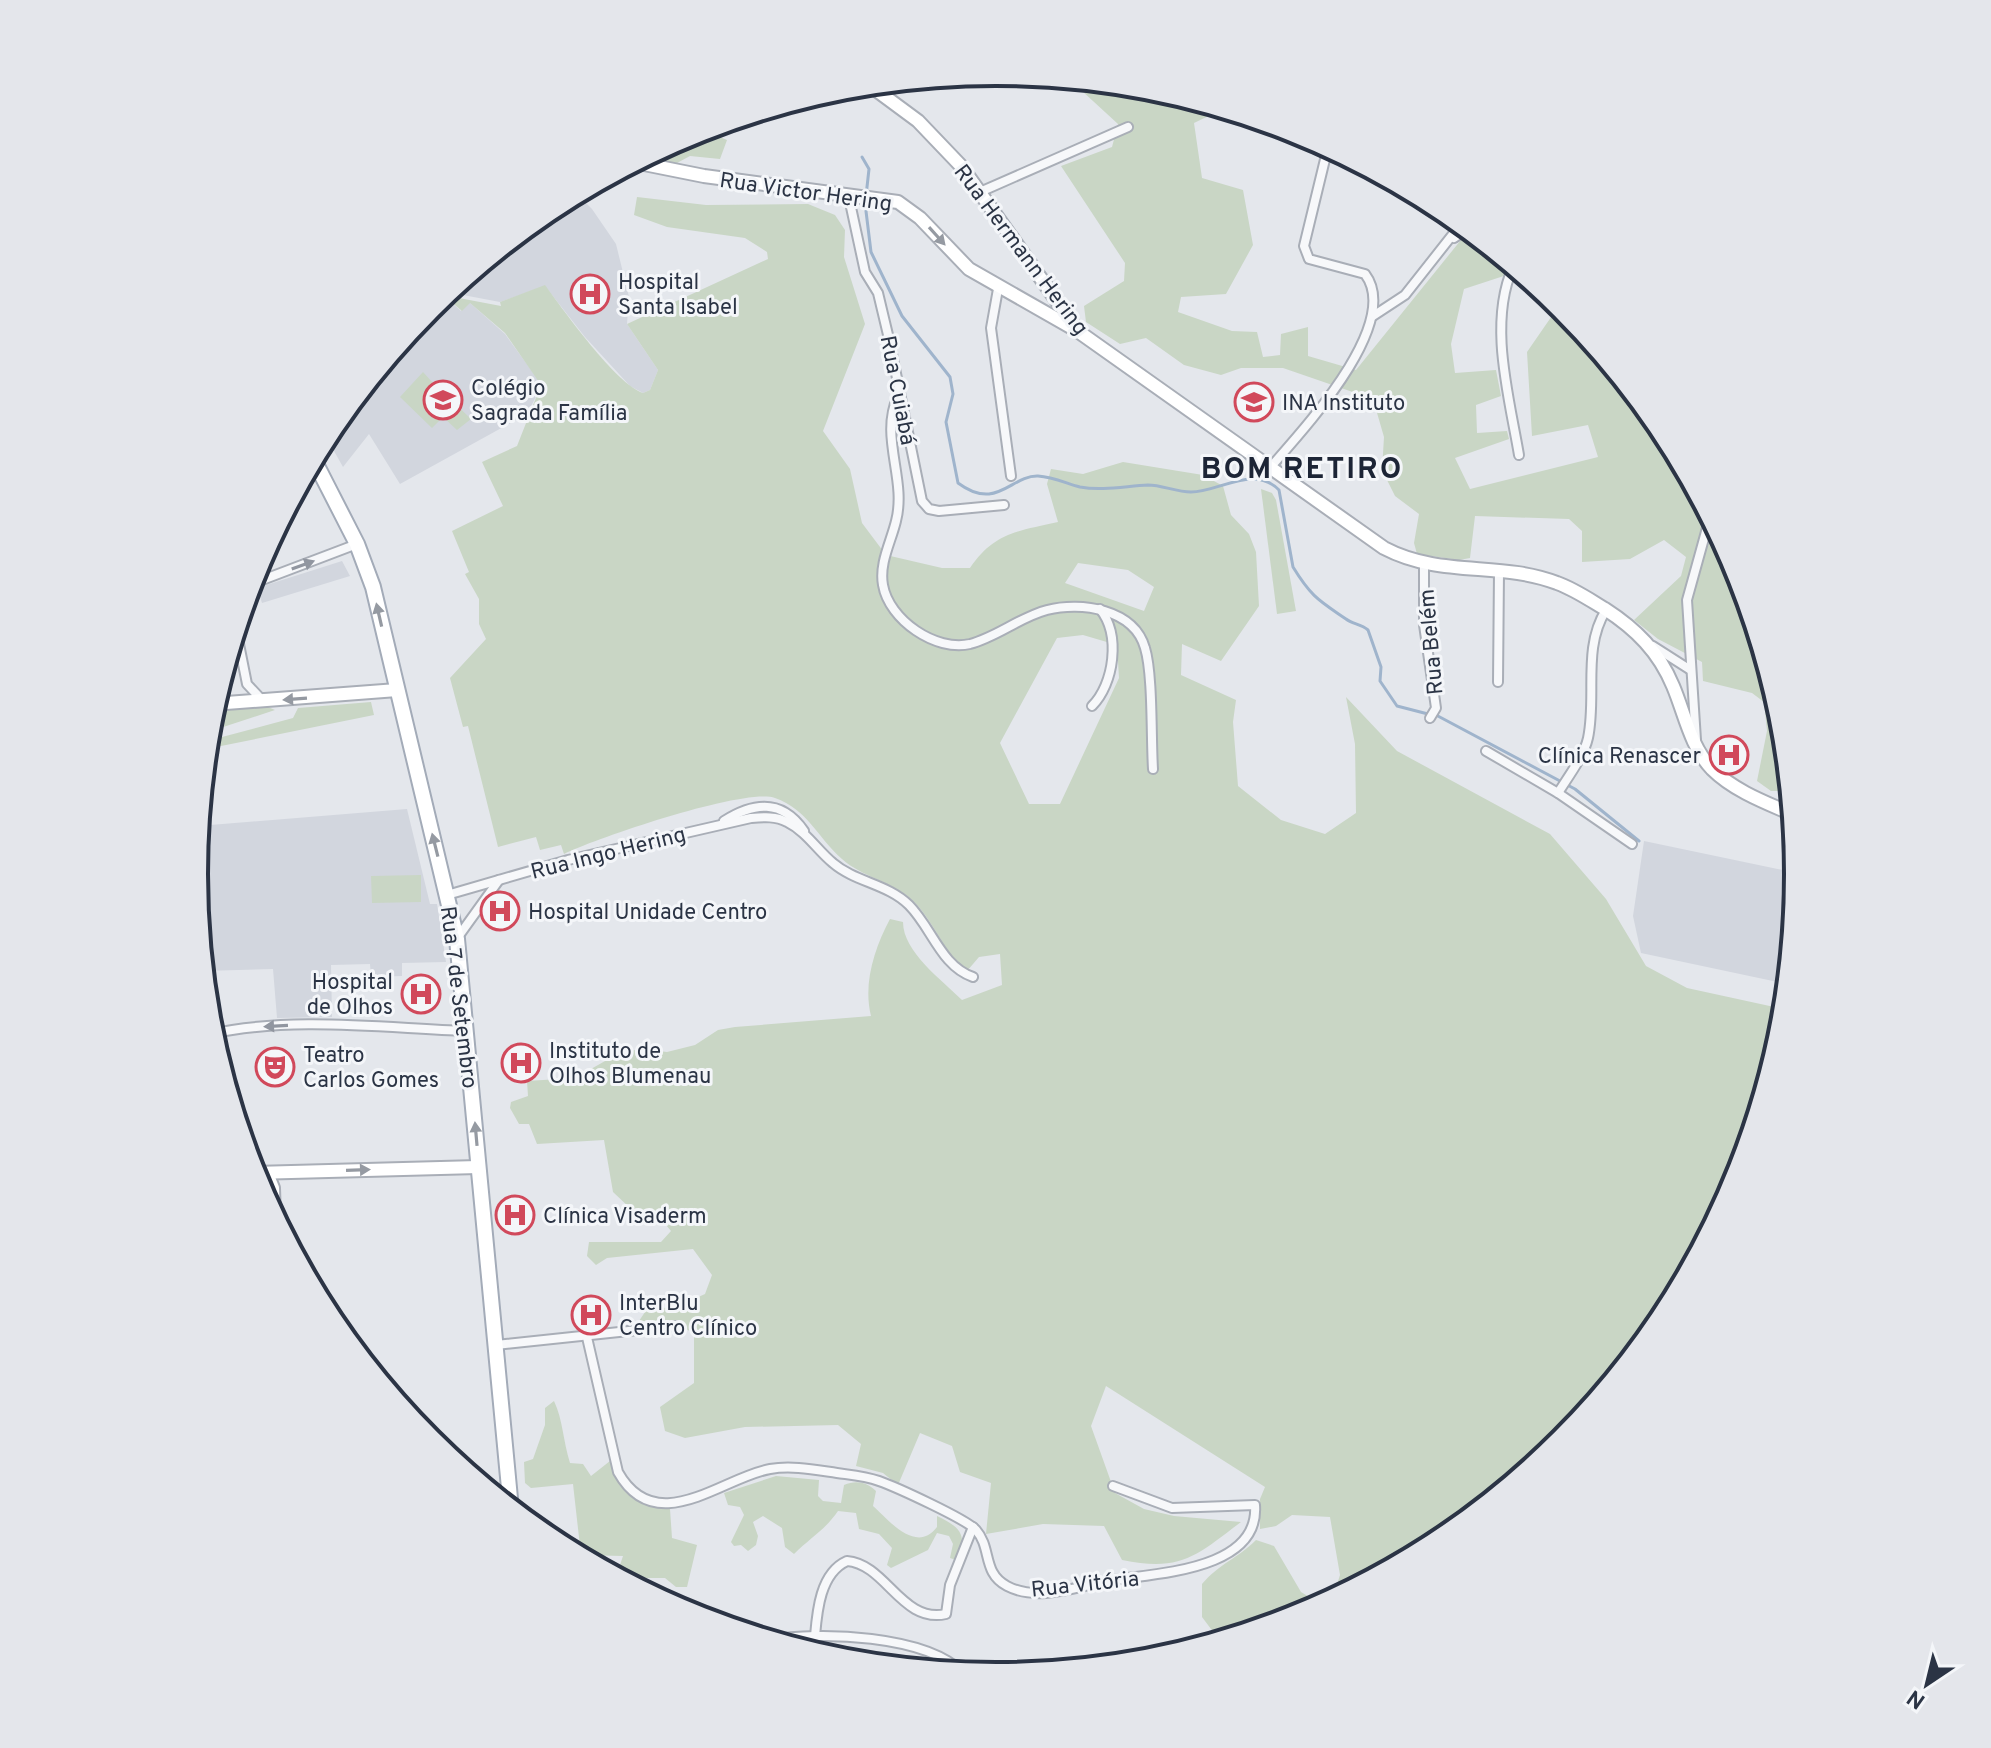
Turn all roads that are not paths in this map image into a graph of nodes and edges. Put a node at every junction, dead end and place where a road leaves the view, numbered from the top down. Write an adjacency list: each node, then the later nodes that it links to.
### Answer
1 (882, 95): 5 (street, Rua Hermann Hering)
2 (1128, 127): 5 (street)
3 (1325, 159): 14 (street)
4 (652, 165): 6 (street, Rua Victor Hering)
5 (980, 192): 12 (street, Rua Hermann Hering)
6 (860, 199): 11 (street, Rua Victor Hering, one-way to 11); 16 (street, Rua Cuiabá)
7 (1454, 234): 9 (street)
8 (1457, 236): 9 (street)
9 (1447, 243): 14 (street)
10 (1509, 277): 17 (street)
11 (998, 289): 13 (street, Rua Victor Hering); 20 (street)
12 (1051, 294): 13 (street); 15 (street, Rua Hermann Hering)
13 (1034, 308): 15 (street, Rua Victor Hering)
14 (1373, 316): 18 (street)
15 (1079, 332): 18 (street, Rua Hermann Hering)
16 (898, 396): 21 (street, Rua Cuiabá); 27 (street)
17 (1519, 455)
18 (1269, 469): 24 (street, Rua Hermann Hering)
19 (319, 470): 23 (main road, Rua 7 de Setembro)
20 (1011, 476)
21 (1004, 505)
22 (1705, 532): 31 (street)
23 (357, 544): 26 (street, one-way to 23); 34 (main road, Rua 7 de Setembro, one-way to 23)
24 (1424, 565): 25 (street, Rua Hermann Hering); 39 (street, Rua Belém)
25 (1499, 572): 28 (street, Rua Hermann Hering); 32 (street)
26 (264, 579)
27 (1100, 609): 38 (street); 42 (street)
28 (1606, 610): 29 (street, Rua Hermann Hering); 43 (street)
29 (1647, 642): 31 (street); 40 (street, Rua Hermann Hering)
30 (240, 650): 33 (street)
31 (1689, 669): 40 (street)
32 (1498, 682)
33 (247, 684): 35 (street); 37 (street)
34 (397, 690): 35 (street, one-way to 35); 47 (main road, Rua 7 de Setembro, one-way to 34)
35 (263, 701): 37 (street)
36 (227, 703): 37 (street)
37 (234, 703)
38 (1092, 706)
39 (1430, 718)
40 (1695, 744): 44 (street, Rua Hermann Hering)
41 (1486, 751): 43 (street)
42 (1153, 769)
43 (1562, 786): 45 (street)
44 (1781, 809)
45 (1632, 844)
46 (500, 879): 47 (street, Rua Ingo Hering); 48 (street, Rua Ingo Hering); 49 (street, Rua Ingo Hering)
47 (447, 895): 48 (main road, Rua 7 de Setembro)
48 (457, 939): 50 (main road, Rua 7 de Setembro)
49 (973, 977)
50 (466, 1031): 51 (street, one-way to 51); 52 (main road, Rua 7 de Setembro, one-way to 50)
51 (224, 1032)
52 (478, 1167): 54 (street, one-way to 52); 58 (main road, Rua 7 de Setembro)
53 (266, 1173): 54 (street)
54 (274, 1173): 55 (street)
55 (273, 1189)
56 (676, 1326): 57 (street)
57 (586, 1333): 58 (street); 61 (street)
58 (496, 1345): 60 (main road, Rua 7 de Setembro)
59 (1113, 1486): 61 (street, Rua Vitória)
60 (510, 1494)
61 (973, 1527): 62 (street)
62 (815, 1636): 63 (street); 64 (street)
63 (801, 1637)
64 (947, 1660)

